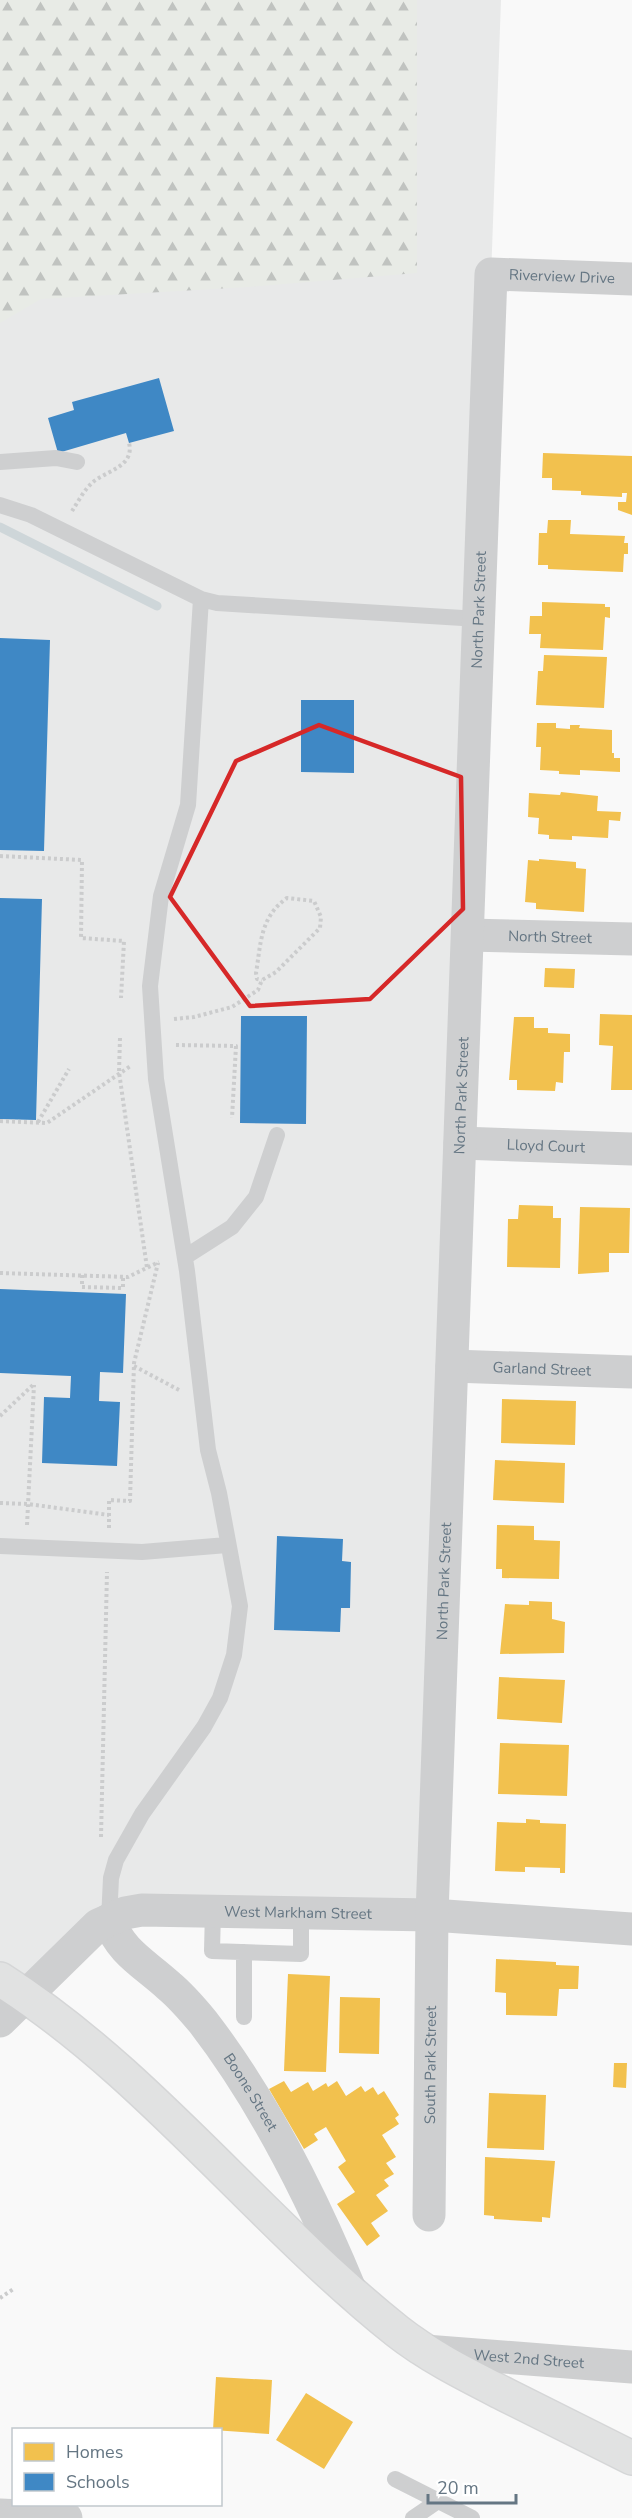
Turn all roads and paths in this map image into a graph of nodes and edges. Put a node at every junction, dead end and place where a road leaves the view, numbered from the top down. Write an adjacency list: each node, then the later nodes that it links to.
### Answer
1 (491, 274): 2 (street, Riverview Drive); 9 (street, North Park Street)
2 (632, 279)
3 (129, 443): 7 (path)
4 (0, 462): 5 (lane)
5 (77, 462)
6 (0, 505): 7 (lane)
7 (61, 530): 8 (lane)
8 (201, 599): 9 (lane); 15 (lane)
9 (479, 619): 11 (street, North Park Street)
10 (0, 856): 14 (path)
11 (468, 936): 12 (street, North Street); 25 (street, North Park Street)
12 (632, 939)
13 (262, 980): 13 (path); 15 (path)
14 (121, 998)
15 (152, 1021): 18 (lane)
16 (120, 1038): 20 (path)
17 (181, 1045): 21 (path)
18 (154, 1054): 20 (path); 27 (lane)
19 (69, 1069): 23 (path)
20 (119, 1072): 23 (path); 30 (path)
21 (232, 1118)
22 (0, 1121): 23 (path)
23 (38, 1122)
24 (277, 1135): 27 (lane)
25 (460, 1143): 26 (street, Lloyd Court); 35 (street, North Park Street)
26 (632, 1149)
27 (185, 1257): 44 (lane)
28 (168, 1259): 29 (path)
29 (158, 1263): 30 (path); 34 (path)
30 (147, 1268): 33 (path)
31 (0, 1273): 32 (path)
32 (82, 1275): 33 (path); 33 (path)
33 (123, 1276)
34 (135, 1366): 37 (path); 41 (path)
35 (452, 1366): 36 (street, Garland Street); 50 (street, North Park Street)
36 (632, 1372)
37 (174, 1387)
38 (0, 1416): 40 (path)
39 (0, 1503): 40 (path)
40 (28, 1504): 41 (path); 42 (path)
41 (109, 1515): 43 (path)
42 (27, 1523)
43 (109, 1532)
44 (227, 1545): 45 (lane); 51 (lane)
45 (0, 1546)
46 (107, 1564): 47 (path)
47 (100, 1844)
48 (213, 1910): 49 (street, West Markham Street); 51 (street, West Markham Street); 53 (lane)
49 (302, 1913): 50 (street, West Markham Street); 53 (lane)
50 (432, 1915): 52 (street, West Markham Street); 57 (street, South Park Street)
51 (109, 1920): 54 (street, West Markham Street); 59 (street, Boone Street)
52 (632, 1929)
53 (244, 1952): 55 (lane)
54 (13, 1987): 56 (street, West Markham Street); 59 (main road, Boone Street)
55 (244, 2017)
56 (0, 2021)
57 (429, 2215)
58 (15, 2288): 60 (path)
59 (352, 2294): 61 (main road, Boone Street)
60 (0, 2298)
61 (425, 2352): 62 (street, West 2nd Street); 63 (main road, Boone Street)
62 (632, 2367)
63 (632, 2458)
64 (395, 2479): 65 (lane)
65 (438, 2501): 68 (lane); 69 (lane)
66 (0, 2515): 67 (street)
67 (66, 2518)
68 (413, 2518)
69 (472, 2518)

